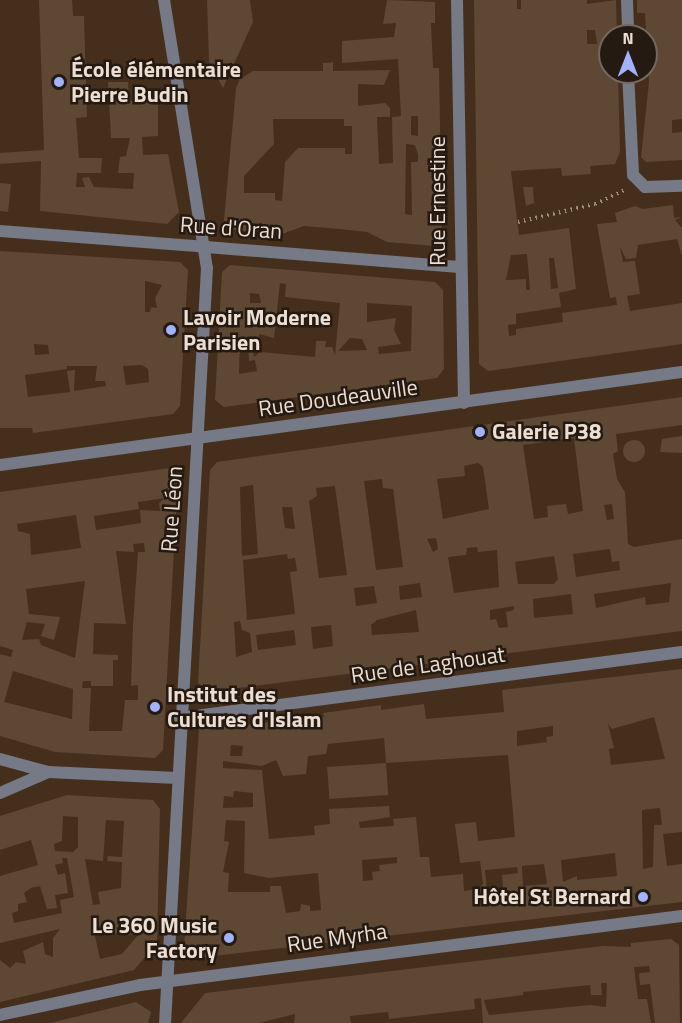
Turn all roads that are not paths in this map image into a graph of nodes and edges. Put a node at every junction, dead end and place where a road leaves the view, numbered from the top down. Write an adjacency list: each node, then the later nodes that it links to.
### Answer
1 (164, 0): 8 (street, Rue Léon)
2 (457, 0): 9 (street, Rue Ernestine)
3 (627, 0): 4 (street)
4 (628, 24)
5 (628, 84): 6 (street)
6 (682, 186)
7 (0, 231): 8 (street, Rue d'Oran)
8 (206, 247): 9 (street, Rue d'Oran); 12 (street, Rue Léon)
9 (459, 267): 11 (street, Rue Ernestine)
10 (682, 372): 11 (street, Rue Doudeauville)
11 (464, 402): 12 (street, Rue Doudeauville)
12 (197, 438): 13 (street, Rue Doudeauville); 15 (street, Rue Léon)
13 (0, 465)
14 (682, 652): 15 (street, Rue de Laghouat)
15 (180, 718): 18 (street, Rue Léon)
16 (0, 759): 17 (street)
17 (48, 772): 18 (street); 19 (street)
18 (177, 778): 21 (street, Rue Léon)
19 (0, 793)
20 (682, 916): 21 (street, Rue Myrha)
21 (166, 982): 22 (street, Rue Myrha); 23 (street, Rue Léon)
22 (0, 1015)
23 (165, 1023)

